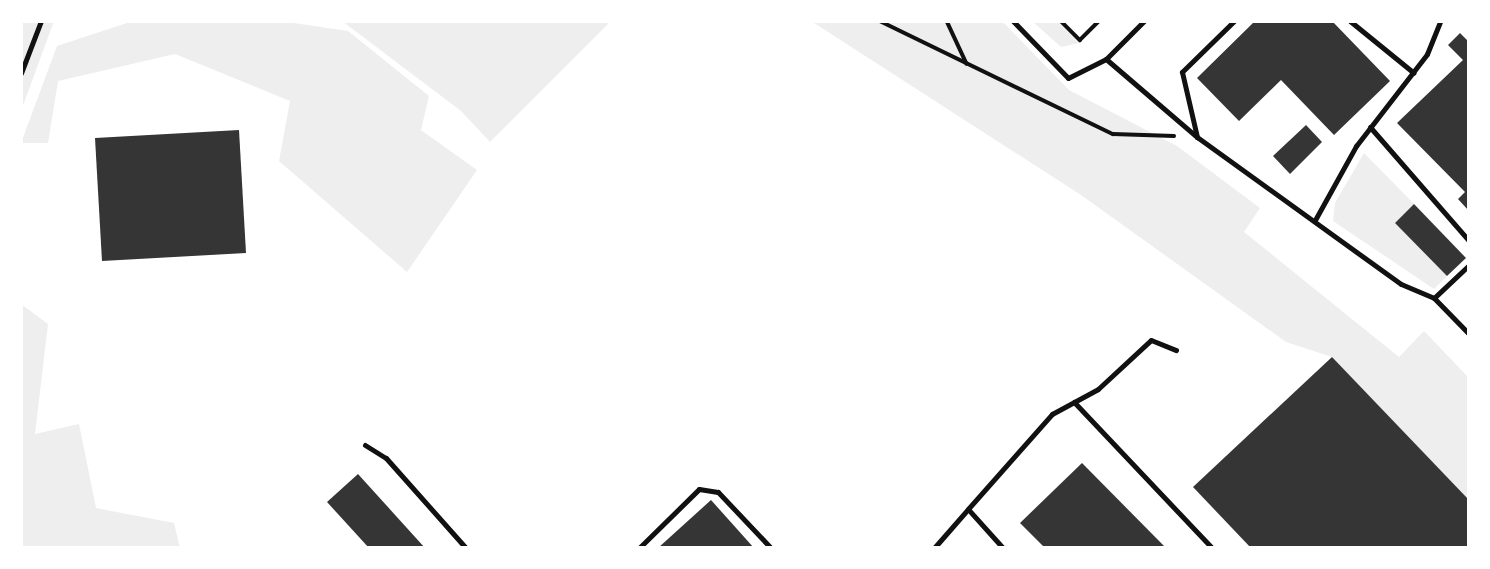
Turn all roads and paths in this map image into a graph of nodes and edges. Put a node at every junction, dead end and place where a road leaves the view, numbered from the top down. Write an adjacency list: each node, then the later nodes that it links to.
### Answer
1 (41, 21): 13 (lane)
2 (880, 21): 12 (path)
3 (947, 21): 12 (path)
4 (1013, 21): 11 (lane)
5 (1061, 21): 6 (path)
6 (1099, 21)
7 (1144, 21): 11 (lane)
8 (1234, 21): 16 (lane)
9 (1350, 21): 14 (lane)
10 (1440, 21): 14 (lane)
11 (1106, 59): 16 (lane)
12 (968, 66): 16 (path)
13 (21, 73)
14 (1414, 73): 15 (lane)
15 (1370, 127): 17 (lane); 18 (lane)
16 (1197, 137): 17 (lane)
17 (1315, 220): 20 (lane)
18 (1469, 242)
19 (1469, 265): 20 (lane)
20 (1434, 298): 21 (lane)
21 (1469, 334)
22 (1176, 350): 23 (lane)
23 (1074, 402): 25 (lane); 31 (lane)
24 (365, 445): 26 (lane)
25 (968, 509): 29 (lane); 30 (lane)
26 (466, 548)
27 (639, 548): 28 (lane)
28 (771, 548)
29 (934, 548)
30 (1003, 548)
31 (1212, 548)

